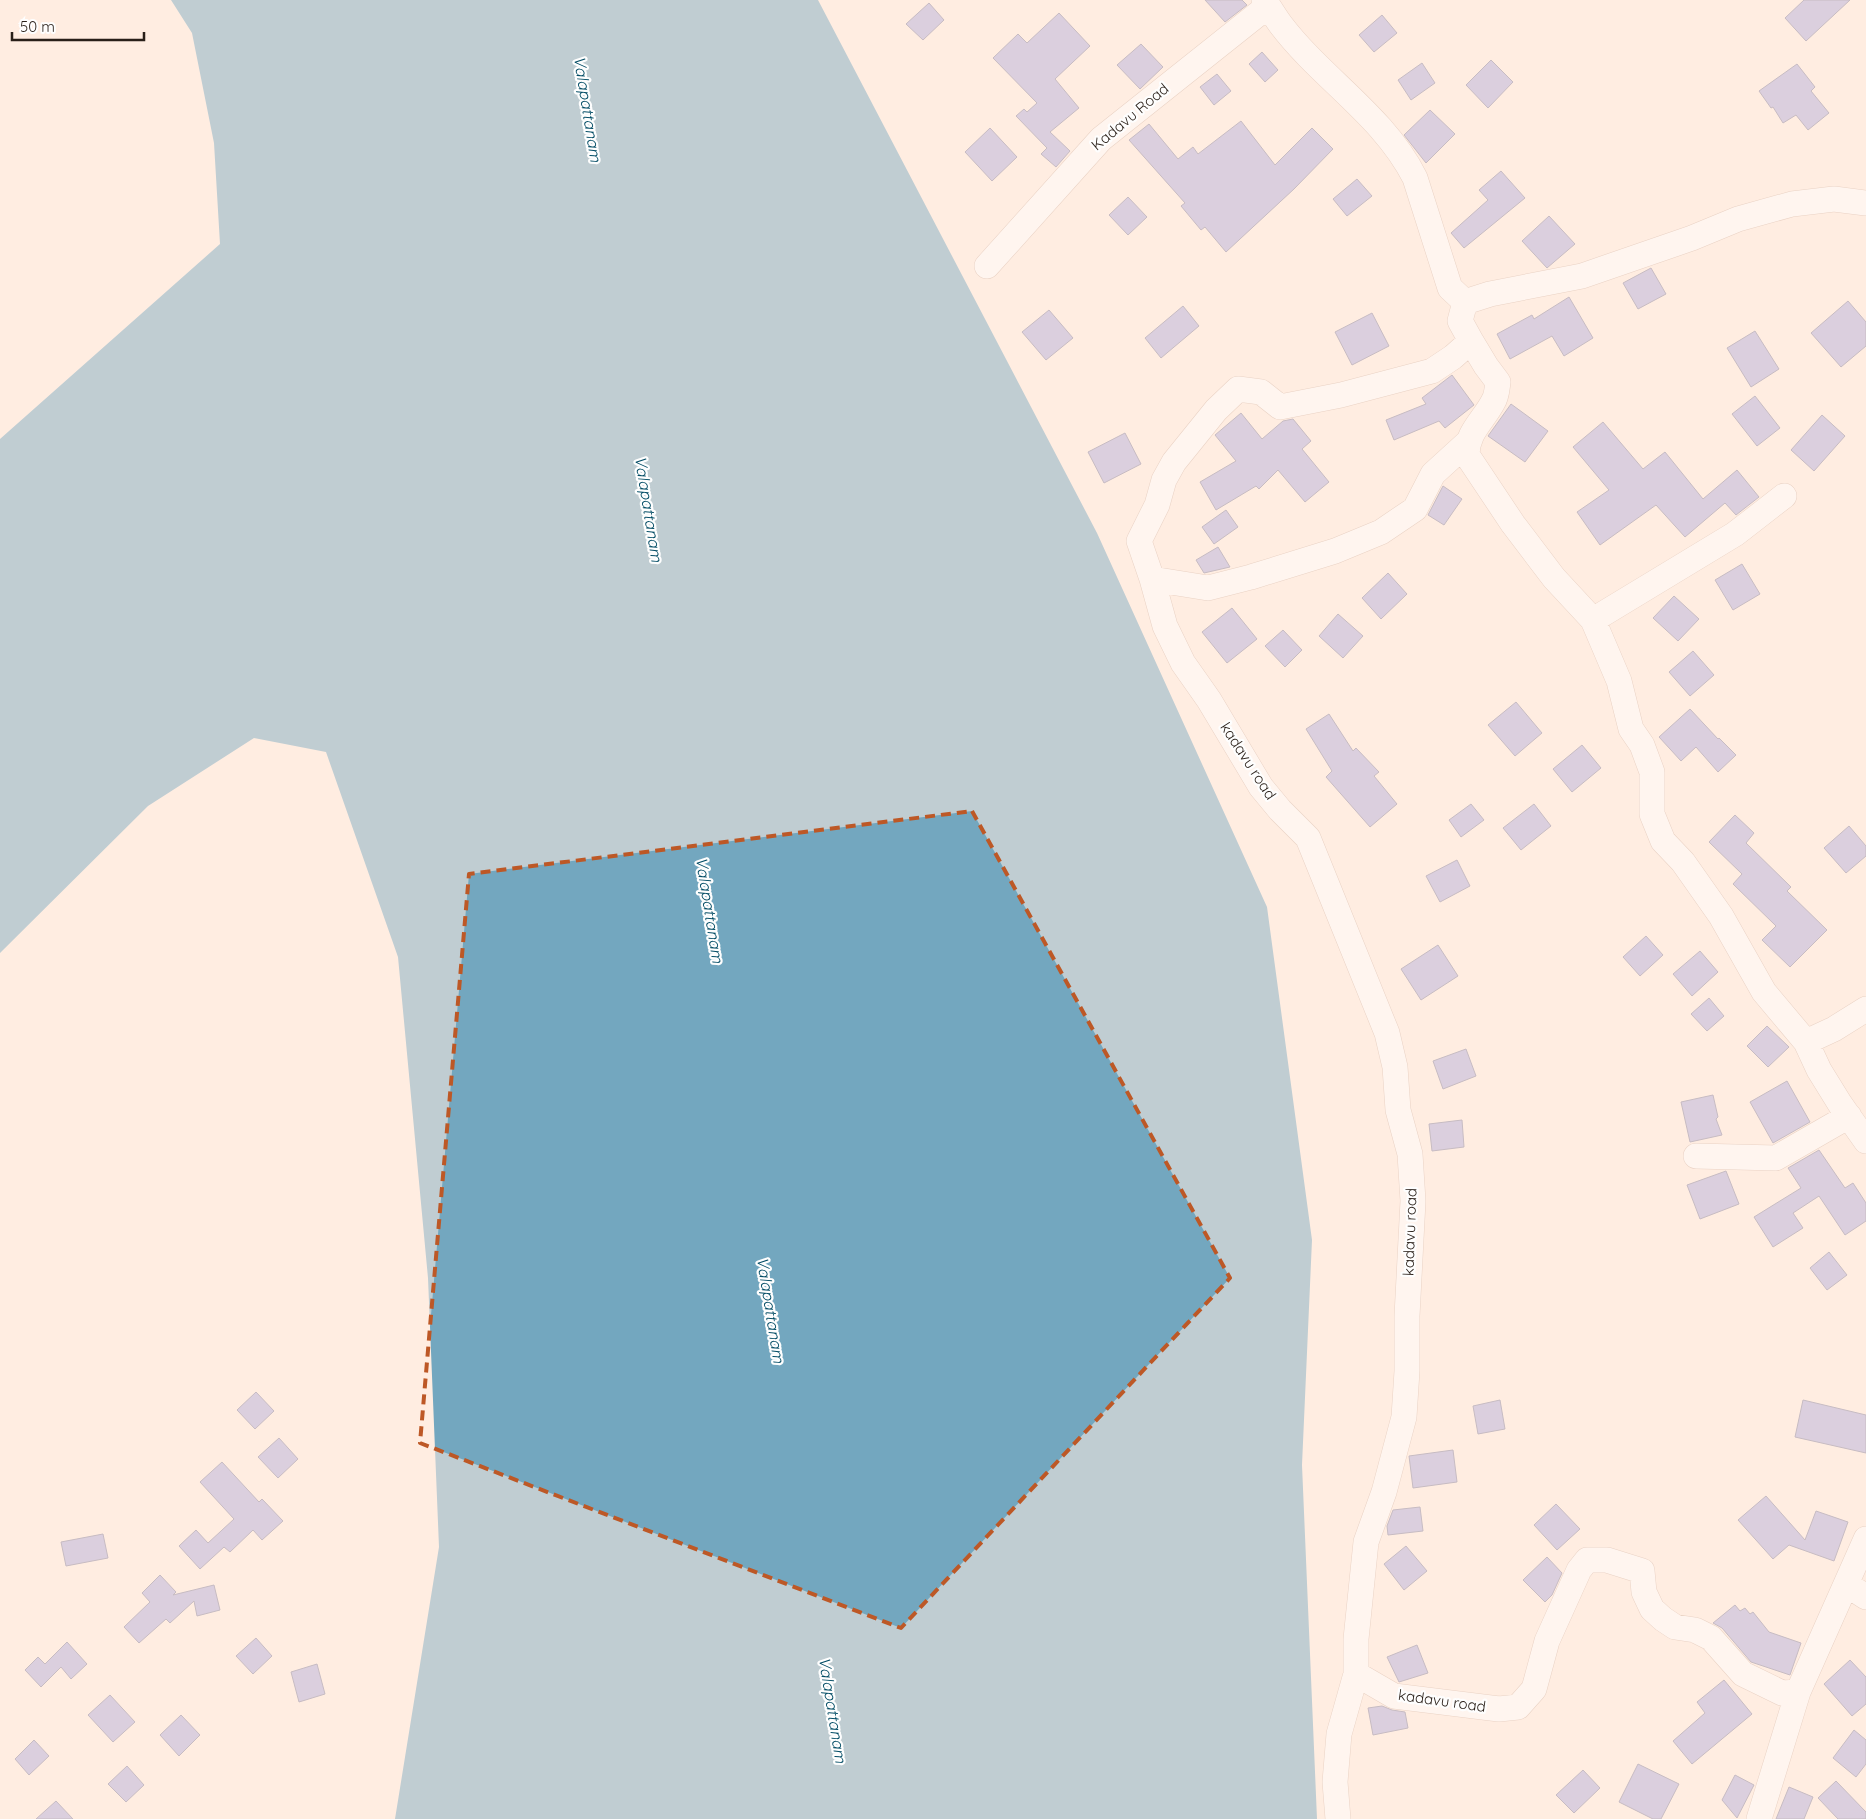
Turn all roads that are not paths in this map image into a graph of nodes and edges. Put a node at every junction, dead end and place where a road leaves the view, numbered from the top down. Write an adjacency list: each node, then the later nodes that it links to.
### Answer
1 (1266, 3): 3 (street, Kadavu Road); 4 (street)
2 (1866, 203): 4 (street)
3 (987, 266)
4 (1465, 302): 5 (street)
5 (1471, 341): 6 (street); 8 (street, kadavu road)
6 (1467, 443): 8 (street); 9 (street)
7 (1784, 496): 9 (street)
8 (1152, 579): 18 (street, kadavu road)
9 (1593, 620): 11 (street)
10 (1866, 1009): 11 (street)
11 (1806, 1042): 12 (street)
12 (1849, 1116): 13 (street); 14 (street)
13 (1866, 1140)
14 (1696, 1156)
15 (1866, 1539): 16 (street)
16 (1846, 1584): 17 (street); 19 (street)
17 (1866, 1598)
18 (1356, 1674): 19 (street, kadavu road); 20 (street)
19 (1798, 1692): 21 (street)
20 (1338, 1819)
21 (1758, 1819)

